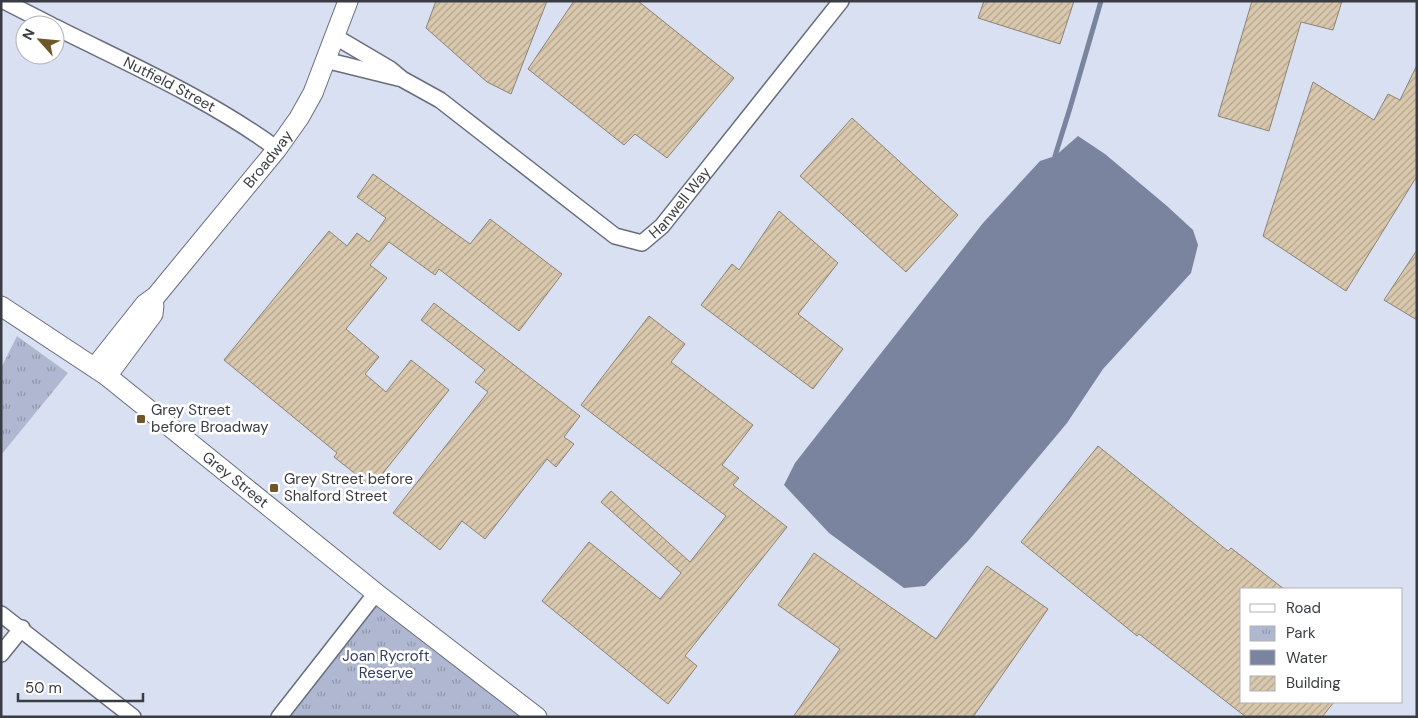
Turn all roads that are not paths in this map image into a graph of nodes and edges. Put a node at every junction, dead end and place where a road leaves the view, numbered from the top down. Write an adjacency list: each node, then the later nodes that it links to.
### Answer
1 (4, 1): 4 (street)
2 (348, 1): 6 (street, Broadway)
3 (841, 1): 8 (street, Hanwell Way)
4 (31, 15)
5 (65, 32): 9 (street, Nutfield Street)
6 (334, 36): 7 (street, Broadway); 8 (street, Hanwell Way)
7 (325, 60): 8 (street, Hanwell Way); 9 (street, Broadway)
8 (402, 79)
9 (277, 149): 11 (street, Broadway)
10 (1, 306): 11 (street, Grey Street)
11 (101, 372): 12 (street, Grey Street)
12 (376, 592): 17 (street); 18 (street, Grey Street)
13 (1, 614): 14 (street)
14 (22, 628): 15 (street); 16 (street)
15 (1, 654)
16 (133, 717)
17 (279, 717)
18 (537, 717)

